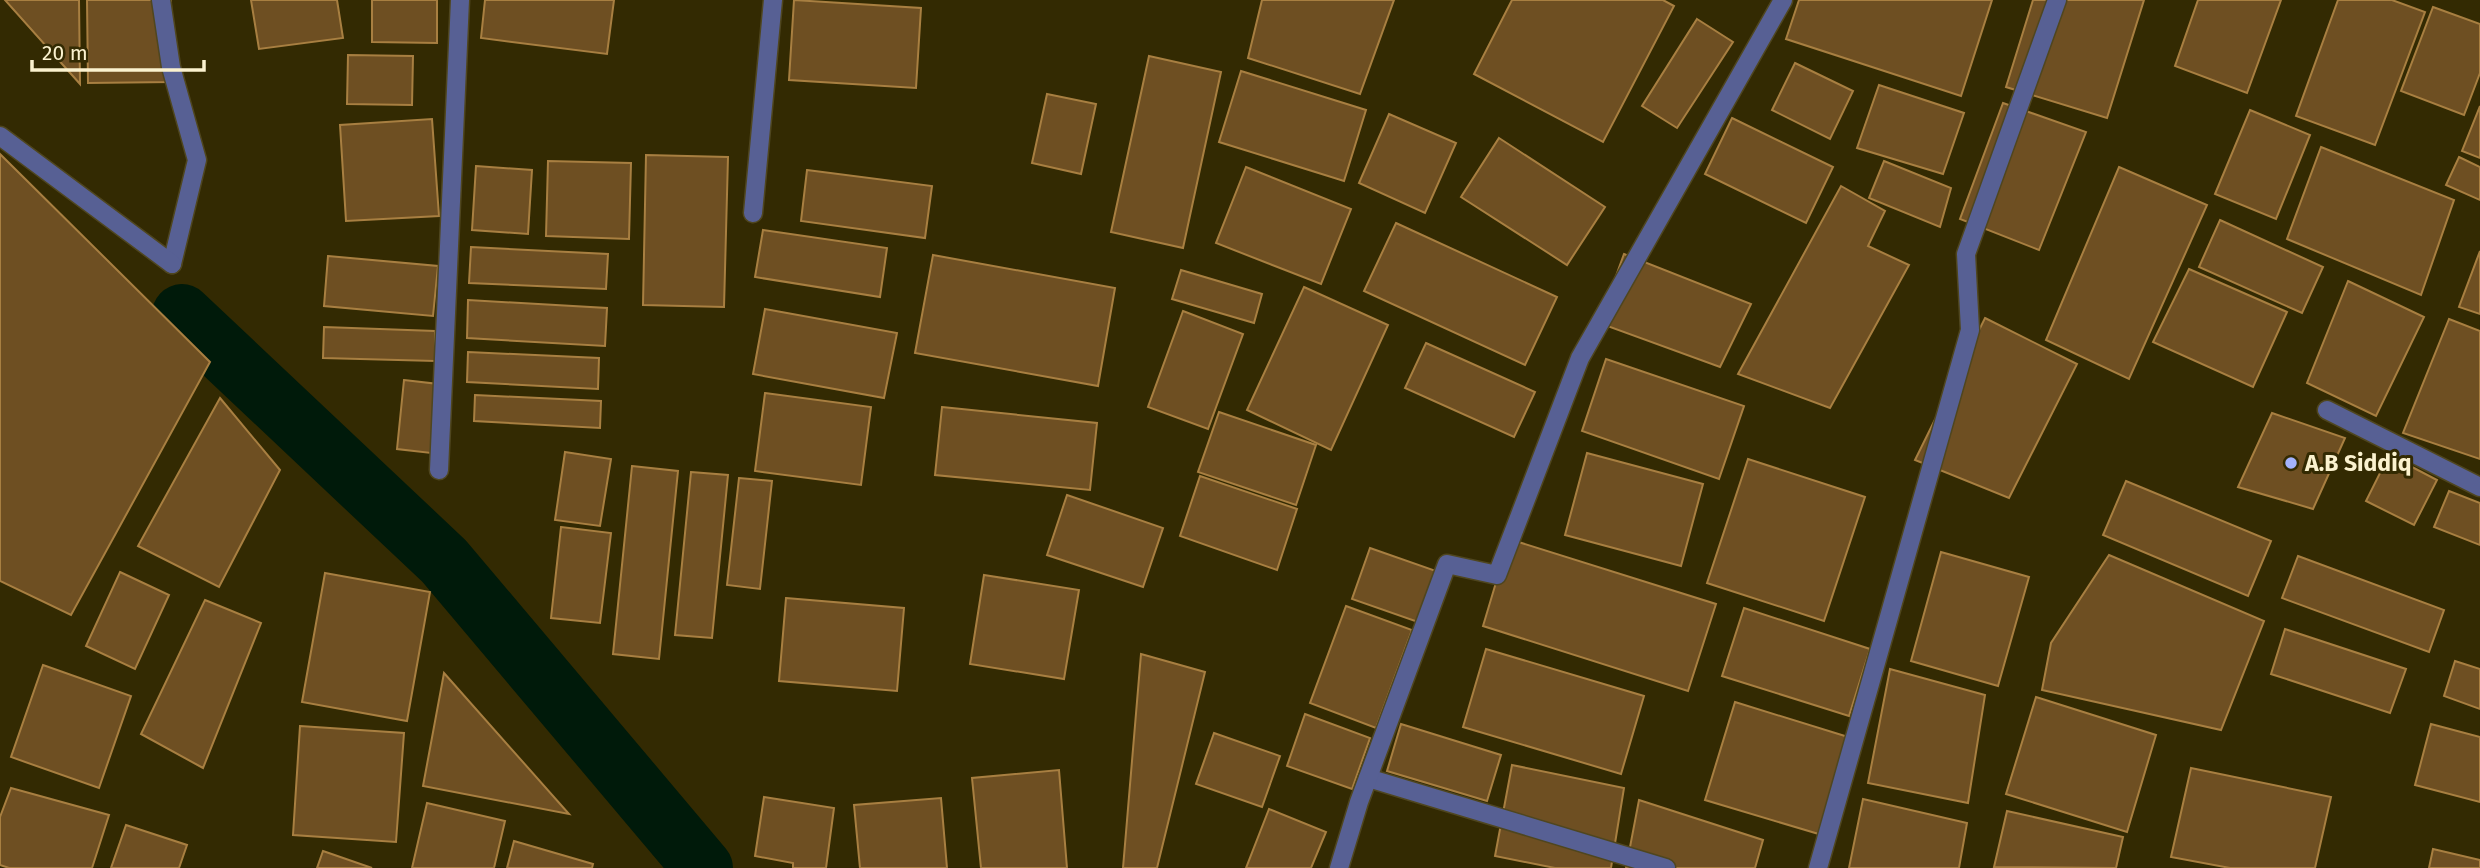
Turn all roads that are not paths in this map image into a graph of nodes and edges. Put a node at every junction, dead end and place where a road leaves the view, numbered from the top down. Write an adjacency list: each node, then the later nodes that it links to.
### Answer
1 (161, 0): 6 (street)
2 (460, 0): 9 (street)
3 (773, 0): 7 (street)
4 (1783, 0): 11 (street)
5 (2057, 0): 14 (street)
6 (0, 136)
7 (753, 213)
8 (2327, 410): 10 (street)
9 (439, 470)
10 (2480, 487)
11 (1368, 778): 12 (street); 13 (street)
12 (1339, 868)
13 (1666, 868)
14 (1818, 868)

